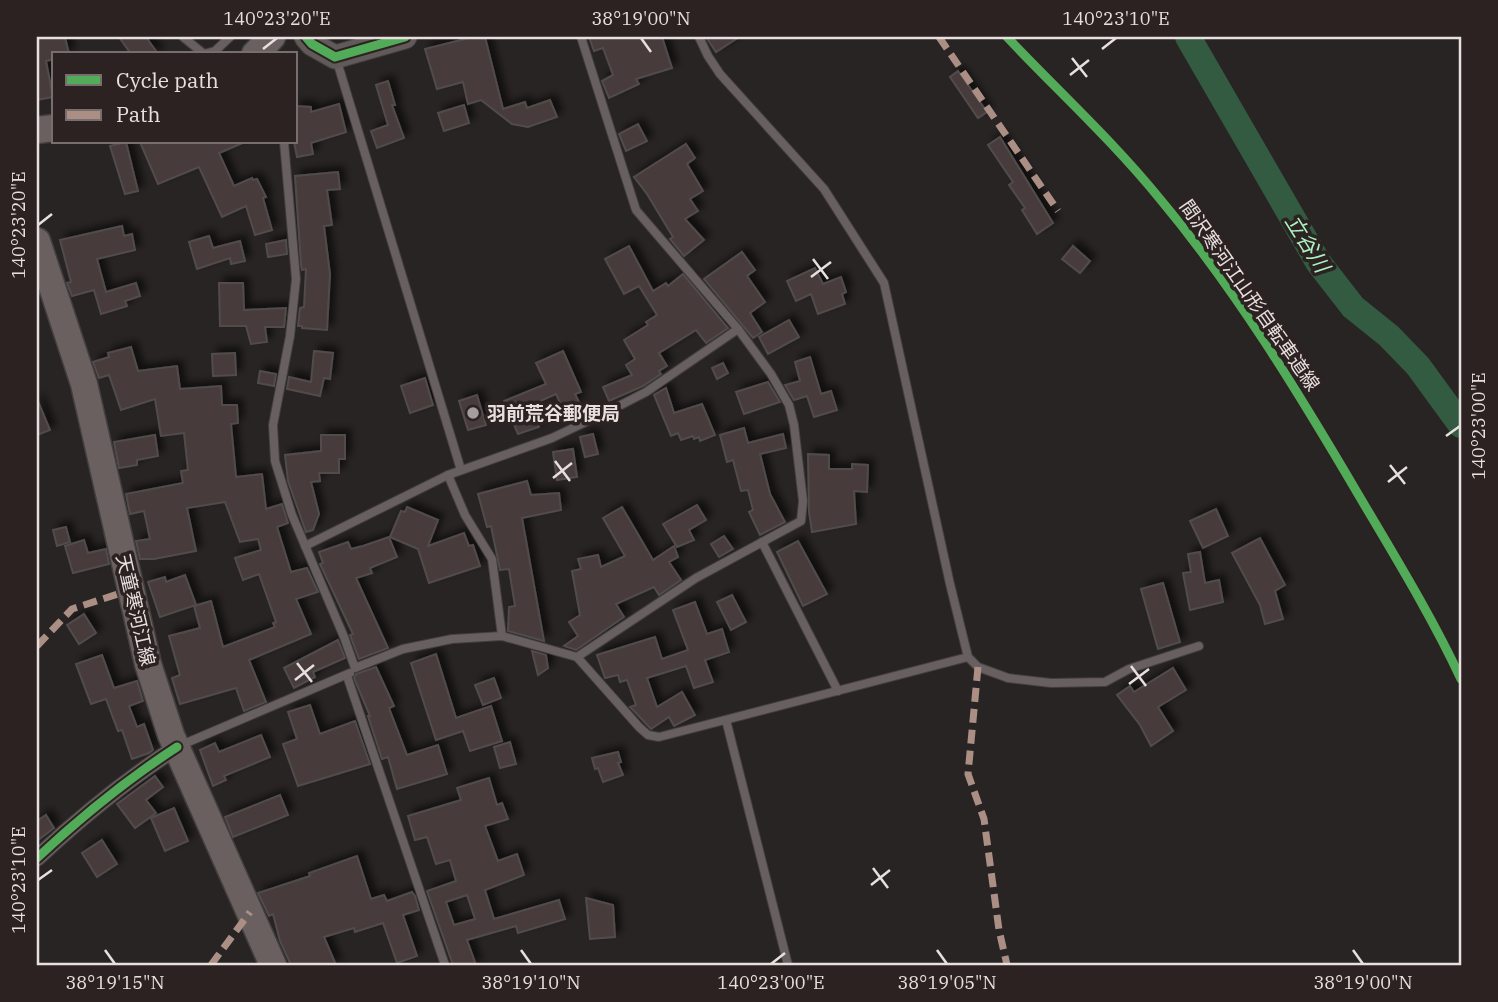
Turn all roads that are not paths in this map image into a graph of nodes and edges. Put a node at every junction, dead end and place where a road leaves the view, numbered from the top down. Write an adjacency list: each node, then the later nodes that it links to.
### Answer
1 (183, 37): 8 (lane)
2 (230, 37): 9 (lane)
3 (272, 37): 10 (main road)
4 (306, 37): 11 (street)
5 (405, 37): 11 (street)
6 (581, 37): 14 (lane)
7 (699, 37): 22 (lane)
8 (202, 52)
9 (211, 52)
10 (257, 52)
11 (335, 57): 15 (lane)
12 (284, 144): 18 (lane)
13 (37, 241): 27 (main road, 天童寒河江線)
14 (738, 329): 15 (lane); 17 (lane)
15 (461, 470): 16 (lane)
16 (448, 475): 18 (lane); 19 (lane)
17 (762, 542): 21 (lane); 25 (lane)
18 (305, 546): 23 (lane)
19 (502, 636): 21 (lane); 23 (lane)
20 (1199, 646): 22 (lane)
21 (577, 657): 26 (lane)
22 (968, 657): 25 (lane)
23 (355, 668): 24 (lane)
24 (347, 676): 27 (lane); 30 (lane)
25 (838, 691): 26 (lane)
26 (726, 720): 31 (lane)
27 (177, 747): 28 (street); 29 (main road, 天童寒河江線)
28 (37, 858)
29 (273, 965)
30 (445, 965)
31 (788, 965)

